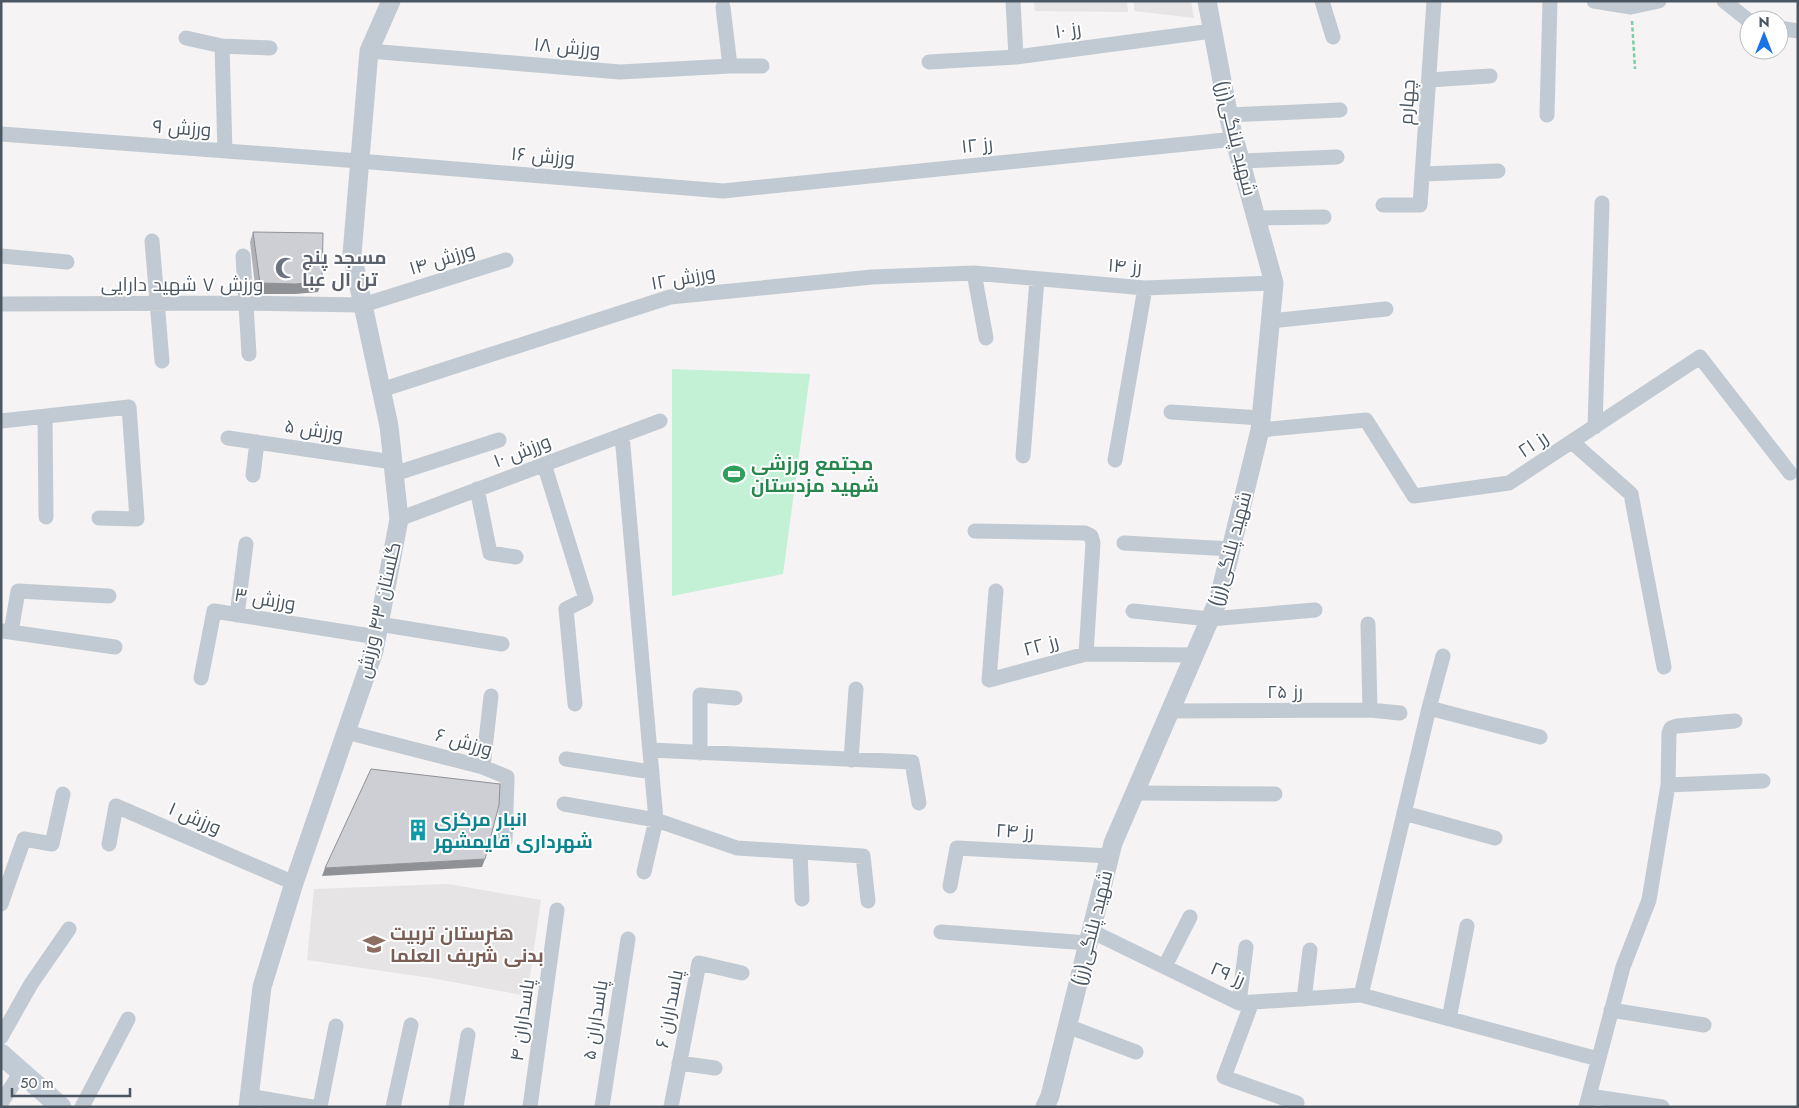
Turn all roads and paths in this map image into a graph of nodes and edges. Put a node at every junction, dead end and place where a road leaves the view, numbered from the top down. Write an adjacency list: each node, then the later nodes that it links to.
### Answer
1 (391, 1): 18 (street, گلستان ۴۳ ورزش)
2 (1013, 1): 19 (street)
3 (1206, 1): 13 (street, شهید پلنگی(رز))
4 (1322, 1): 14 (street)
5 (1434, 1): 25 (street, چهارم)
6 (1550, 1): 28 (street)
7 (1594, 1): 11 (street)
8 (1659, 1): 11 (street)
9 (1724, 1): 12 (street)
10 (722, 6): 21 (street)
11 (1631, 7): 23 (path)
12 (1739, 13)
13 (1212, 31): 19 (street, رز ۱۰); 27 (street, شهید پلنگی(رز))
14 (1333, 37)
15 (186, 38): 16 (street)
16 (222, 46): 17 (street); 31 (street)
17 (270, 48)
18 (369, 51): 21 (street, ورزش ۱۸); 33 (street, گلستان ۴۳ ورزش)
19 (1016, 57): 20 (street, رز ۱۰)
20 (929, 62)
21 (730, 66): 22 (street, ورزش ۱۸)
22 (762, 66)
23 (1635, 69)
24 (1490, 76): 25 (street)
25 (1429, 80): 36 (street, چهارم)
26 (1340, 110): 27 (street)
27 (1229, 115): 30 (street, شهید پلنگی(رز))
28 (1547, 115)
29 (1, 134): 31 (street, ورزش ۹)
30 (1234, 139): 34 (street, شهید پلنگی(رز)); 37 (street, رز ۱۲)
31 (225, 151): 33 (street, ورزش ۹)
32 (1337, 156): 34 (street)
33 (359, 161): 37 (street, ورزش ۱۶); 54 (street, گلستان ۴۳ ورزش)
34 (1241, 161): 41 (street, شهید پلنگی(رز))
35 (1498, 171): 36 (street)
36 (1423, 174): 39 (street, چهارم)
37 (723, 191)
38 (1602, 203): 66 (street)
39 (1383, 204)
40 (1324, 217): 41 (street)
41 (1256, 218): 49 (street, شهید پلنگی(رز))
42 (152, 241): 53 (street)
43 (1, 256): 46 (street)
44 (243, 256): 51 (street)
45 (506, 260): 54 (street, ورزش ۱۴)
46 (67, 262)
47 (974, 272): 48 (street, رز ۱۴); 57 (street); 60 (street, ورزش ۱۲)
48 (1037, 279): 50 (street, رز ۱۴); 72 (street)
49 (1274, 283): 50 (street, رز ۱۴); 56 (street, شهید پلنگی(رز))
50 (1145, 288): 73 (street)
51 (246, 303): 53 (street, ورزش ۷ شهید دارایی); 54 (street, ورزش ۷ شهید دارایی); 58 (street)
52 (1, 304): 53 (street, ورزش ۷ شهید دارایی)
53 (157, 304): 59 (street)
54 (363, 305): 60 (street, گلستان ۴۳ ورزش)
55 (1386, 309): 56 (street)
56 (1270, 321): 65 (street, شهید پلنگی(رز))
57 (986, 338)
58 (249, 354)
59 (162, 361)
60 (381, 390): 75 (street, گلستان ۴۳ ورزش)
61 (1171, 412): 65 (street)
62 (45, 417): 63 (street); 79 (street); 80 (street)
63 (1, 421)
64 (660, 421): 67 (street, ورزش ۱۰)
65 (1261, 424): 71 (street, رز ۲۱); 85 (street, شهید پلنگی(رز))
66 (1595, 427): 71 (street, رز ۲۱); 76 (street, رز ۲۱)
67 (622, 435): 74 (street, ورزش ۱۰); 114 (street)
68 (228, 438): 70 (street, ورزش ۵)
69 (499, 440): 75 (street)
70 (257, 442): 75 (street, ورزش ۵); 77 (street)
71 (1572, 442): 101 (street)
72 (1024, 456)
73 (1115, 460)
74 (544, 464): 78 (street, ورزش ۱۰); 106 (street)
75 (394, 468): 81 (street, گلستان ۴۳ ورزش)
76 (1790, 472)
77 (253, 475)
78 (477, 489): 81 (street, ورزش ۱۰); 86 (street)
79 (46, 517)
80 (99, 518)
81 (399, 519): 94 (street, گلستان ۴۳ ورزش)
82 (975, 532): 98 (street)
83 (1124, 543): 85 (street)
84 (246, 544): 91 (street)
85 (1231, 549): 92 (street, شهید پلنگی(رز))
86 (516, 557)
87 (996, 591): 98 (street, رز ۲۲)
88 (109, 596): 95 (street)
89 (1315, 610): 92 (street)
90 (1133, 611): 92 (street)
91 (237, 615): 94 (street, ورزش ۳); 102 (street, ورزش ۳)
92 (1210, 619): 99 (street, شهید پلنگی(رز))
93 (1368, 624): 108 (street)
94 (378, 631): 96 (street, ورزش ۳); 112 (street, گلستان ۴۳ ورزش)
95 (6, 632): 97 (street)
96 (502, 644)
97 (115, 647)
98 (1086, 654): 99 (street, رز ۲۲)
99 (1194, 655): 109 (street, شهید پلنگی(رز))
100 (1443, 656): 107 (street)
101 (1664, 667)
102 (201, 678)
103 (856, 690): 117 (street)
104 (491, 696): 118 (street)
105 (736, 698): 115 (street)
106 (575, 704)
107 (1429, 708): 113 (street); 127 (street)
108 (1370, 710): 109 (street, رز ۲۵); 110 (street, رز ۲۵)
109 (1170, 711): 122 (street, شهید پلنگی(رز))
110 (1400, 713)
111 (1735, 721): 121 (street)
112 (346, 732): 118 (street, ورزش ۶); 135 (street, گلستان ۴۳ ورزش)
113 (1540, 737)
114 (650, 750): 115 (street); 119 (street)
115 (700, 753): 117 (street)
116 (566, 759): 119 (street)
117 (851, 760): 125 (street)
118 (482, 767): 130 (street, ورزش ۶)
119 (652, 772): 128 (street)
120 (1763, 781): 121 (street)
121 (1668, 785): 154 (street)
122 (1135, 793): 124 (street); 133 (street, شهید پلنگی(رز))
123 (63, 794): 139 (street)
124 (1275, 794)
125 (919, 803)
126 (564, 804): 128 (street)
127 (1404, 814): 129 (street); 151 (street)
128 (656, 820): 132 (street); 134 (street)
129 (1495, 838)
130 (505, 841)
131 (109, 844): 135 (street, ورزش ۱)
132 (800, 852): 137 (street); 138 (street)
133 (1110, 856): 136 (street, رز ۲۴); 145 (street, شهید پلنگی(رز))
134 (644, 872)
135 (294, 883): 169 (street, گلستان ۴۳ ورزش)
136 (950, 886)
137 (802, 899)
138 (868, 901)
139 (1, 904)
140 (557, 910): 179 (street, پاسداران ۴)
141 (1190, 916): 149 (street)
142 (1467, 926): 156 (street)
143 (69, 929): 162 (street)
144 (941, 932): 145 (street)
145 (1090, 937): 149 (street, رز ۲۹); 159 (street, شهید پلنگی(رز))
146 (628, 939): 180 (street, پاسداران ۵)
147 (1246, 947): 153 (street)
148 (1310, 950): 152 (street)
149 (1165, 966): 153 (street, رز ۲۹)
150 (742, 973): 166 (street, پاسداران ۶)
151 (1361, 995): 152 (street, رز ۲۹); 156 (street, رز ۲۹)
152 (1304, 999): 153 (street, رز ۲۹)
153 (1246, 1002): 172 (street)
154 (1611, 1010): 160 (street); 165 (street)
155 (128, 1019): 174 (street)
156 (1448, 1019): 165 (street, رز ۲۹)
157 (411, 1025): 177 (street)
158 (336, 1026): 176 (street)
159 (1067, 1026): 163 (street); 182 (street, شهید پلنگی(رز))
160 (1704, 1026)
161 (468, 1035): 178 (street)
162 (1, 1037)
163 (1136, 1052)
164 (1, 1054): 168 (main road)
165 (1598, 1060): 170 (street)
166 (679, 1063): 167 (street); 181 (street, پاسداران ۶)
167 (714, 1068)
168 (21, 1072): 171 (street); 173 (main road)
169 (248, 1101): 175 (street)
170 (1588, 1101): 183 (street)
171 (1, 1103)
172 (1297, 1103)
173 (54, 1104)
174 (82, 1107)
175 (312, 1107)
176 (320, 1107)
177 (393, 1107)
178 (456, 1107)
179 (530, 1107)
180 (602, 1107)
181 (671, 1107)
182 (1045, 1107)
183 (1662, 1107)

